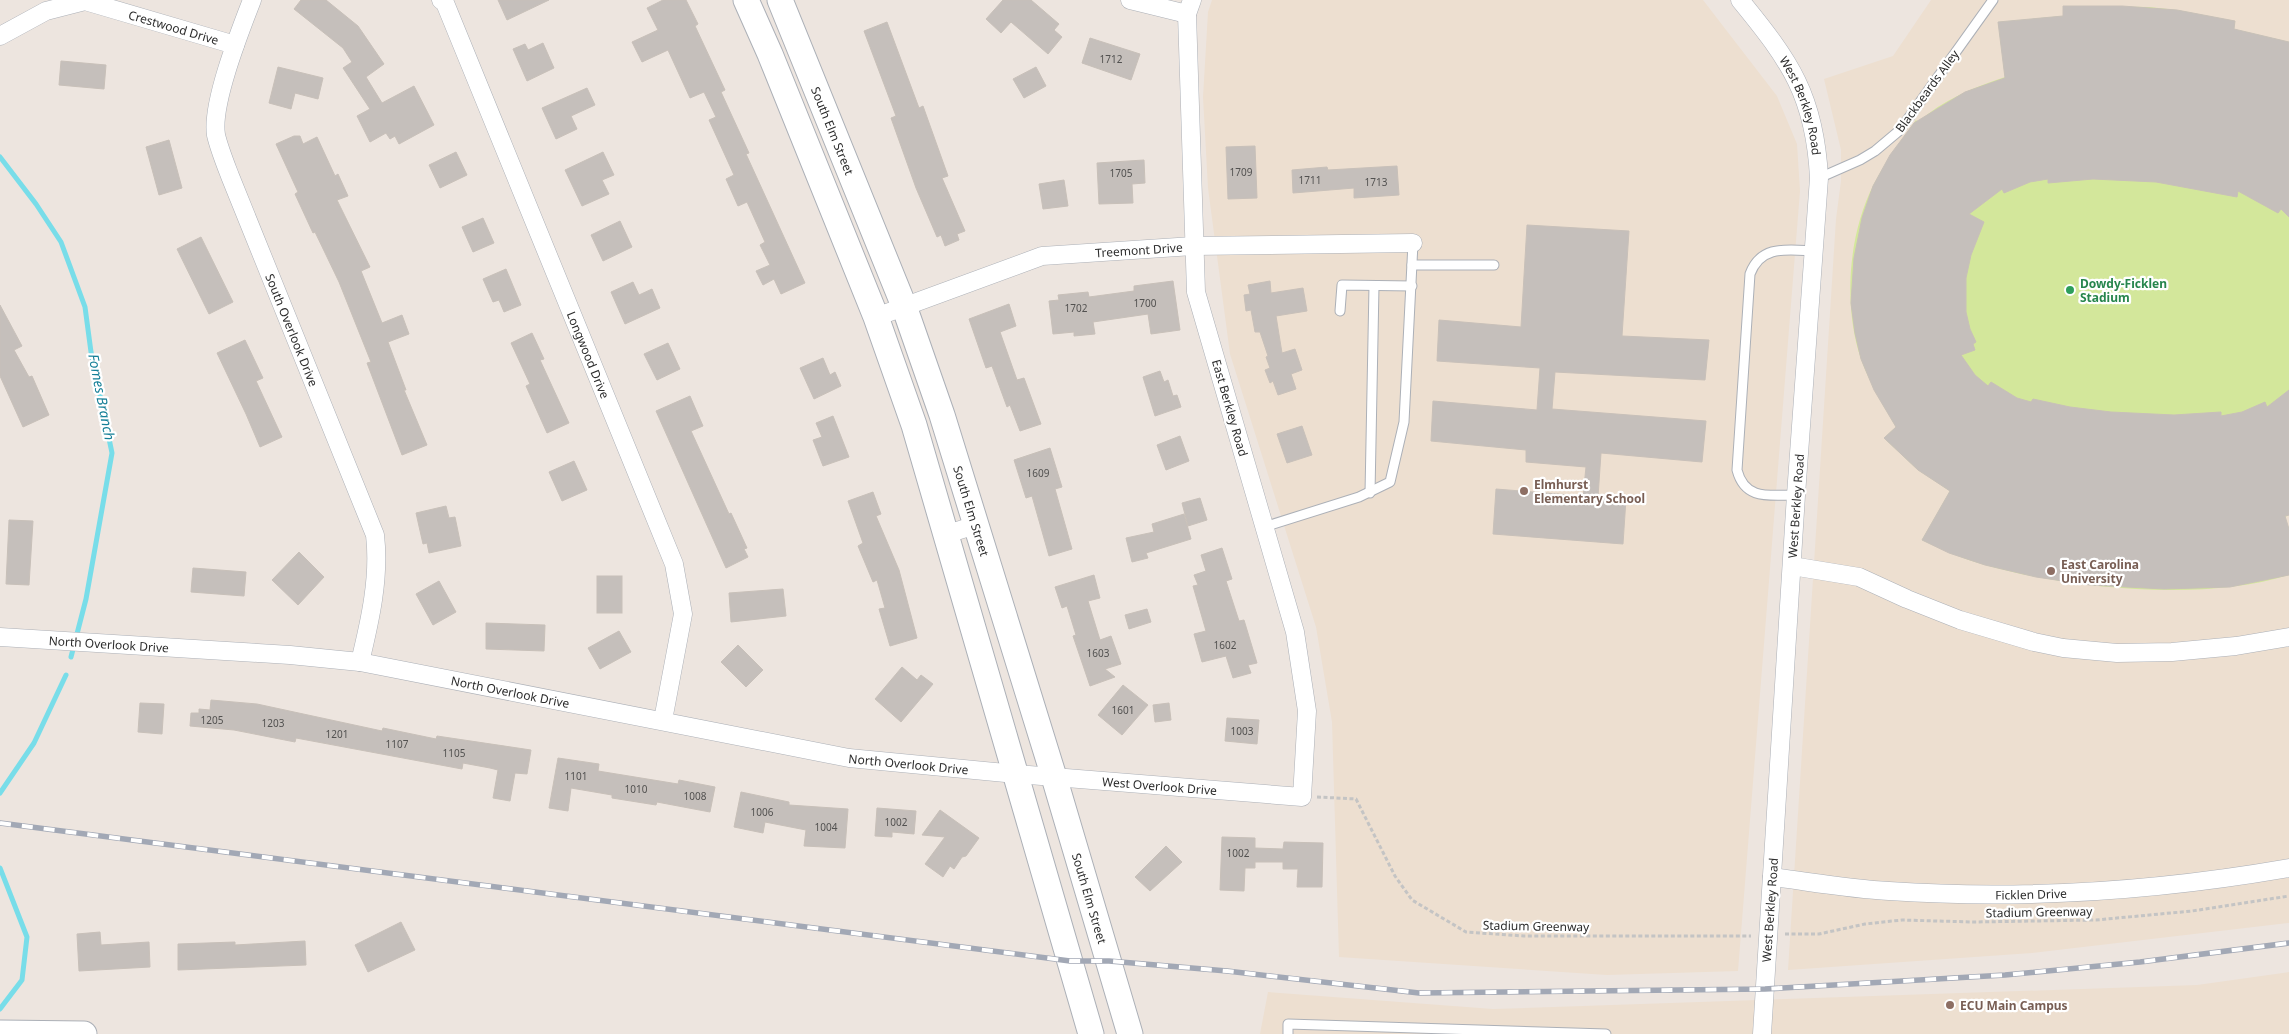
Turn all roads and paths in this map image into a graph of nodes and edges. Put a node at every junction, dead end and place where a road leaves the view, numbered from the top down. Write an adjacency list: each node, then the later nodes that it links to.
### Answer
1 (252, 0): 11 (street, South Overlook Drive)
2 (441, 0): 33 (street, Longwood Drive)
3 (746, 0): 12 (street)
4 (780, 0): 10 (street, South Elm Street)
5 (1130, 0): 8 (street)
6 (1740, 0): 13 (street, West Berkley Road)
7 (1993, 0): 13 (lane, Blackbeards Alley)
8 (1190, 7): 15 (street, East Berkley Road)
9 (0, 36): 11 (street, Crestwood Drive)
10 (799, 43): 12 (street); 21 (street, South Elm Street)
11 (235, 45): 32 (street, South Overlook Drive)
12 (770, 54): 23 (street)
13 (1819, 178): 16 (street, West Berkley Road)
14 (1413, 243): 15 (street, Treemont Drive); 17 (lane)
15 (1193, 246): 21 (street, Treemont Drive); 27 (street, East Berkley Road)
16 (1815, 251): 25 (street, West Berkley Road); 25 (lane)
17 (1412, 265): 18 (lane); 20 (lane)
18 (1494, 266)
19 (1374, 286): 20 (lane); 22 (lane); 24 (lane)
20 (1412, 286): 24 (lane)
21 (904, 306): 23 (street, Treemont Drive); 26 (street, South Elm Street)
22 (1340, 311)
23 (876, 317): 28 (street)
24 (1370, 493): 27 (lane)
25 (1796, 495): 29 (street, West Berkley Road)
26 (976, 525): 28 (street); 35 (street, South Elm Street)
27 (1264, 526): 36 (street, East Berkley Road)
28 (947, 534): 34 (street)
29 (1792, 566): 31 (street); 38 (street, West Berkley Road)
30 (0, 637): 32 (street, North Overlook Drive)
31 (2289, 637)
32 (360, 662): 33 (street, North Overlook Drive)
33 (663, 720): 34 (street, North Overlook Drive)
34 (1016, 774): 35 (street, West Overlook Drive); 45 (street)
35 (1054, 777): 36 (street, West Overlook Drive); 46 (street, South Elm Street)
36 (1302, 797): 41 (path, Stadium Greenway)
37 (2289, 868): 38 (street, Ficklen Drive)
38 (1772, 877): 49 (street, West Berkley Road)
39 (2289, 896): 40 (path, Stadium Greenway)
40 (1788, 934)
41 (1750, 936)
42 (0, 1033): 43 (street)
43 (46, 1034): 44 (street)
44 (84, 1034)
45 (1091, 1034)
46 (1130, 1034)
47 (1288, 1034): 48 (lane)
48 (1606, 1034)
49 (1762, 1034)

